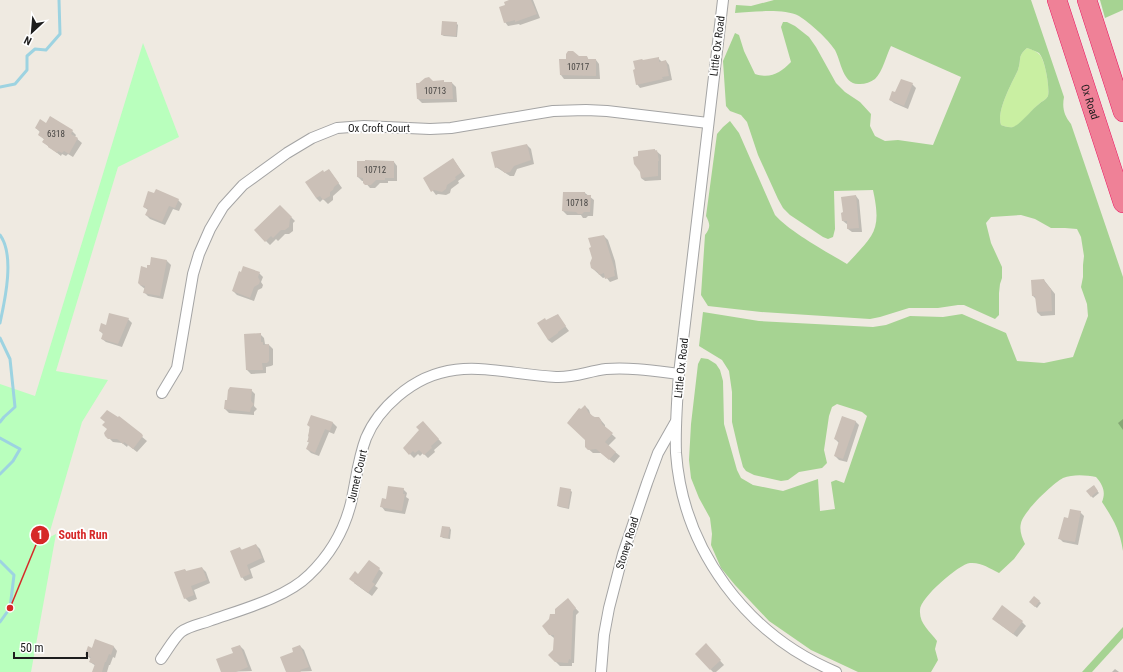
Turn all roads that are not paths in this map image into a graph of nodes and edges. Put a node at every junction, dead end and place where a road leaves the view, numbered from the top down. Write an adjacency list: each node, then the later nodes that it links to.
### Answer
1 (723, 0): 5 (street, Little Ox Road)
2 (1057, 0): 6 (highway, Ox Road)
3 (1087, 0): 4 (highway)
4 (1123, 112)
5 (708, 123): 7 (street, Little Ox Road); 8 (street, Ox Croft Court)
6 (1123, 203)
7 (679, 374): 9 (street, Little Ox Road); 10 (street, Jumet Court)
8 (162, 393)
9 (676, 421): 11 (street, Stoney Road); 12 (street, Little Ox Road)
10 (160, 658)
11 (601, 672)
12 (836, 672)

